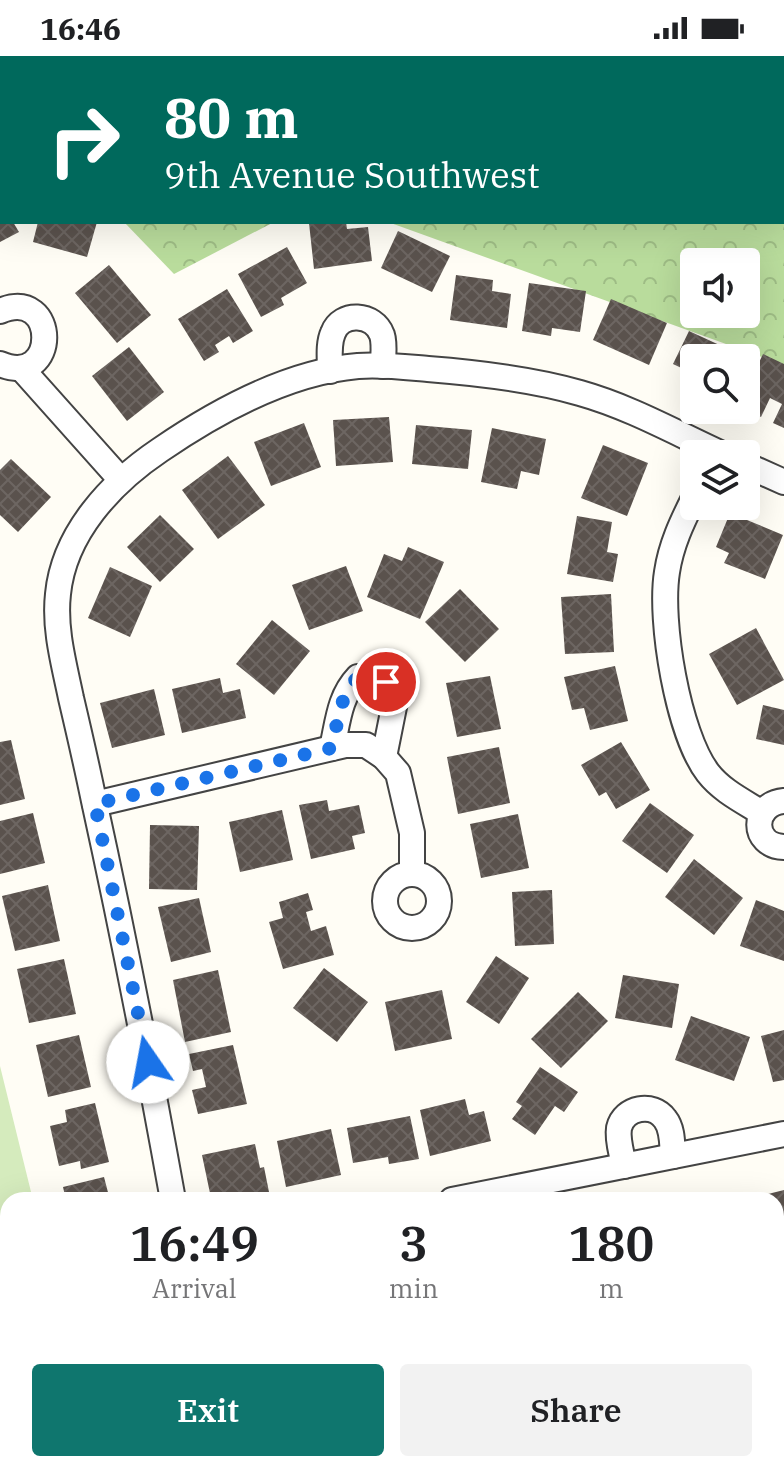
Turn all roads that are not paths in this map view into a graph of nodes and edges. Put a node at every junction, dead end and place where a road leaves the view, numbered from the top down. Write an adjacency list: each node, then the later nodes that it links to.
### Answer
1 (0, 311): 2 (street)
2 (11, 366): 7 (street)
3 (383, 366): 4 (street); 4 (street); 5 (street)
4 (330, 371): 7 (street)
5 (690, 440)
6 (760, 471): 8 (street)
7 (121, 480): 12 (street)
8 (784, 482)
9 (683, 520): 13 (street)
10 (332, 748): 11 (street); 11 (street); 12 (street)
11 (384, 757): 15 (street)
12 (95, 804): 19 (street)
13 (773, 807): 14 (street)
14 (784, 847)
15 (412, 874)
16 (784, 1134): 17 (street)
17 (673, 1156): 18 (street); 18 (street)
18 (624, 1166): 20 (street)
19 (172, 1192)
20 (492, 1192)

